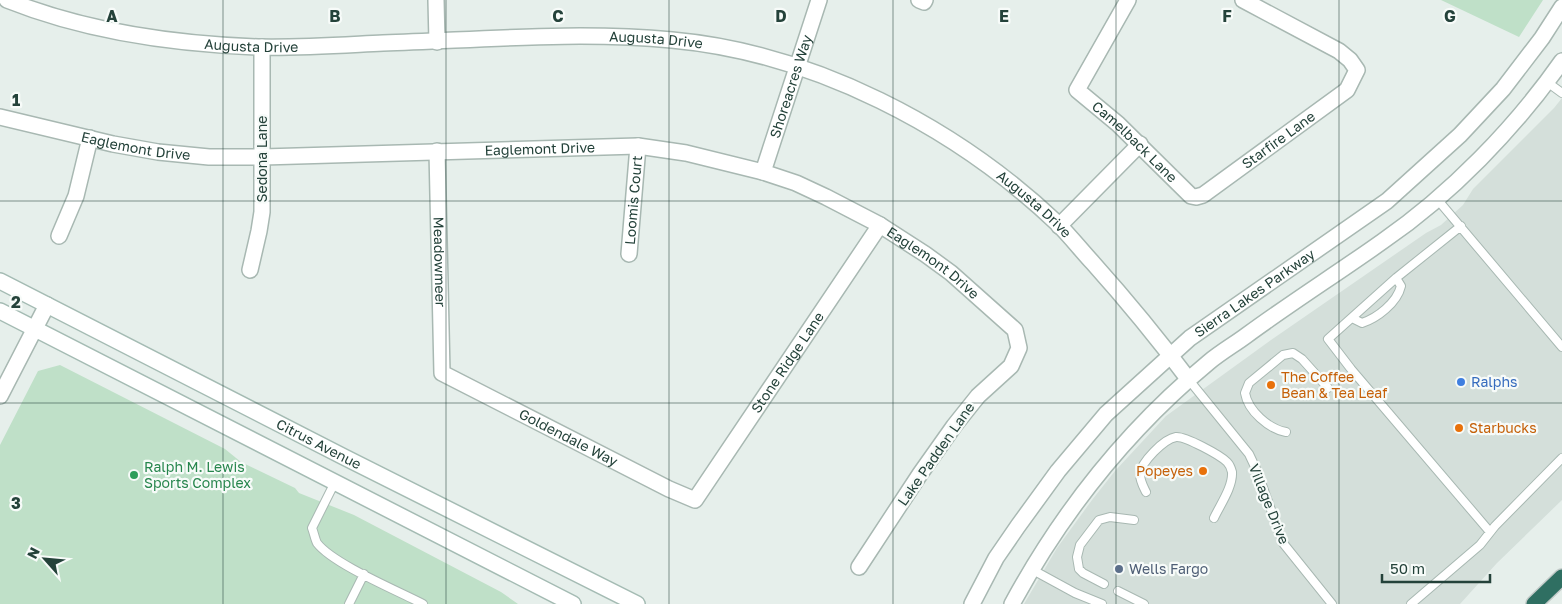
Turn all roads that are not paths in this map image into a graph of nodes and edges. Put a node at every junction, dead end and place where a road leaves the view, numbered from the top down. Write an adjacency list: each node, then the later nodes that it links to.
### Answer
1 (7, 0): 8 (street, Augusta Drive)
2 (436, 0): 7 (street)
3 (819, 0): 10 (street, Shoreacres Way)
4 (1128, 0): 15 (street, Camelback Lane)
5 (1243, 0): 20 (street, Starfire Lane)
6 (1562, 7): 36 (street, Sierra Lakes Parkway)
7 (437, 42): 8 (street, Augusta Drive); 10 (street, Augusta Drive)
8 (262, 47): 18 (street, Sedona Lane)
9 (1562, 61): 11 (street, Sierra Lakes Parkway)
10 (797, 68): 19 (street, Shoreacres Way); 23 (street, Augusta Drive)
11 (1547, 82): 12 (lane); 21 (street, Sierra Lakes Parkway)
12 (1562, 93)
13 (0, 117): 14 (street, Eaglemont Drive)
14 (90, 138): 18 (street, Eaglemont Drive); 25 (street)
15 (1140, 144): 20 (street, Camelback Lane); 23 (street)
16 (638, 146): 17 (street, Eaglemont Drive); 19 (street, Eaglemont Drive); 26 (street, Loomis Court)
17 (437, 151): 18 (street, Eaglemont Drive); 37 (street, Meadowmeer)
18 (263, 158): 27 (street, Sedona Lane)
19 (764, 172): 22 (street, Eaglemont Drive)
20 (1191, 196)
21 (1437, 199): 24 (lane); 38 (street, Sierra Lakes Parkway)
22 (880, 225): 35 (street, Eaglemont Drive); 45 (street, Stone Ridge Lane)
23 (1059, 226): 36 (street, Augusta Drive)
24 (1461, 226): 28 (lane); 34 (lane)
25 (60, 236)
26 (629, 254)
27 (250, 270)
28 (1396, 278): 32 (lane); 32 (lane)
29 (0, 280): 30 (street, Citrus Avenue)
30 (47, 305): 33 (street); 58 (street, Citrus Avenue)
31 (0, 311): 33 (street, Citrus Avenue)
32 (1352, 318): 48 (lane)
33 (35, 328): 40 (street); 43 (street, Citrus Avenue)
34 (1562, 347)
35 (1019, 348): 49 (street, Lake Padden Lane)
36 (1170, 356): 38 (street, Augusta Drive); 59 (street, Sierra Lakes Parkway)
37 (442, 373): 45 (street, Goldendale Way)
38 (1189, 380): 50 (street, Sierra Lakes Parkway); 63 (lane, Village Drive)
39 (1328, 388): 41 (lane)
40 (0, 396)
41 (1286, 432)
42 (1562, 458): 48 (lane)
43 (336, 482): 51 (lane); 57 (street, Citrus Avenue)
44 (1146, 492): 46 (lane)
45 (695, 500)
46 (1214, 518)
47 (1134, 520): 53 (lane)
48 (1490, 532): 64 (lane)
49 (859, 567)
50 (1031, 569): 60 (street, Sierra Lakes Parkway); 61 (lane)
51 (364, 574): 55 (lane); 56 (lane)
52 (1562, 576): 65 (highway)
53 (1104, 584)
54 (1118, 591): 62 (lane)
55 (349, 604)
56 (423, 604)
57 (574, 604)
58 (637, 604)
59 (972, 604)
60 (1012, 604)
61 (1102, 604)
62 (1144, 604)
63 (1332, 604)
64 (1410, 604)
65 (1534, 604)

